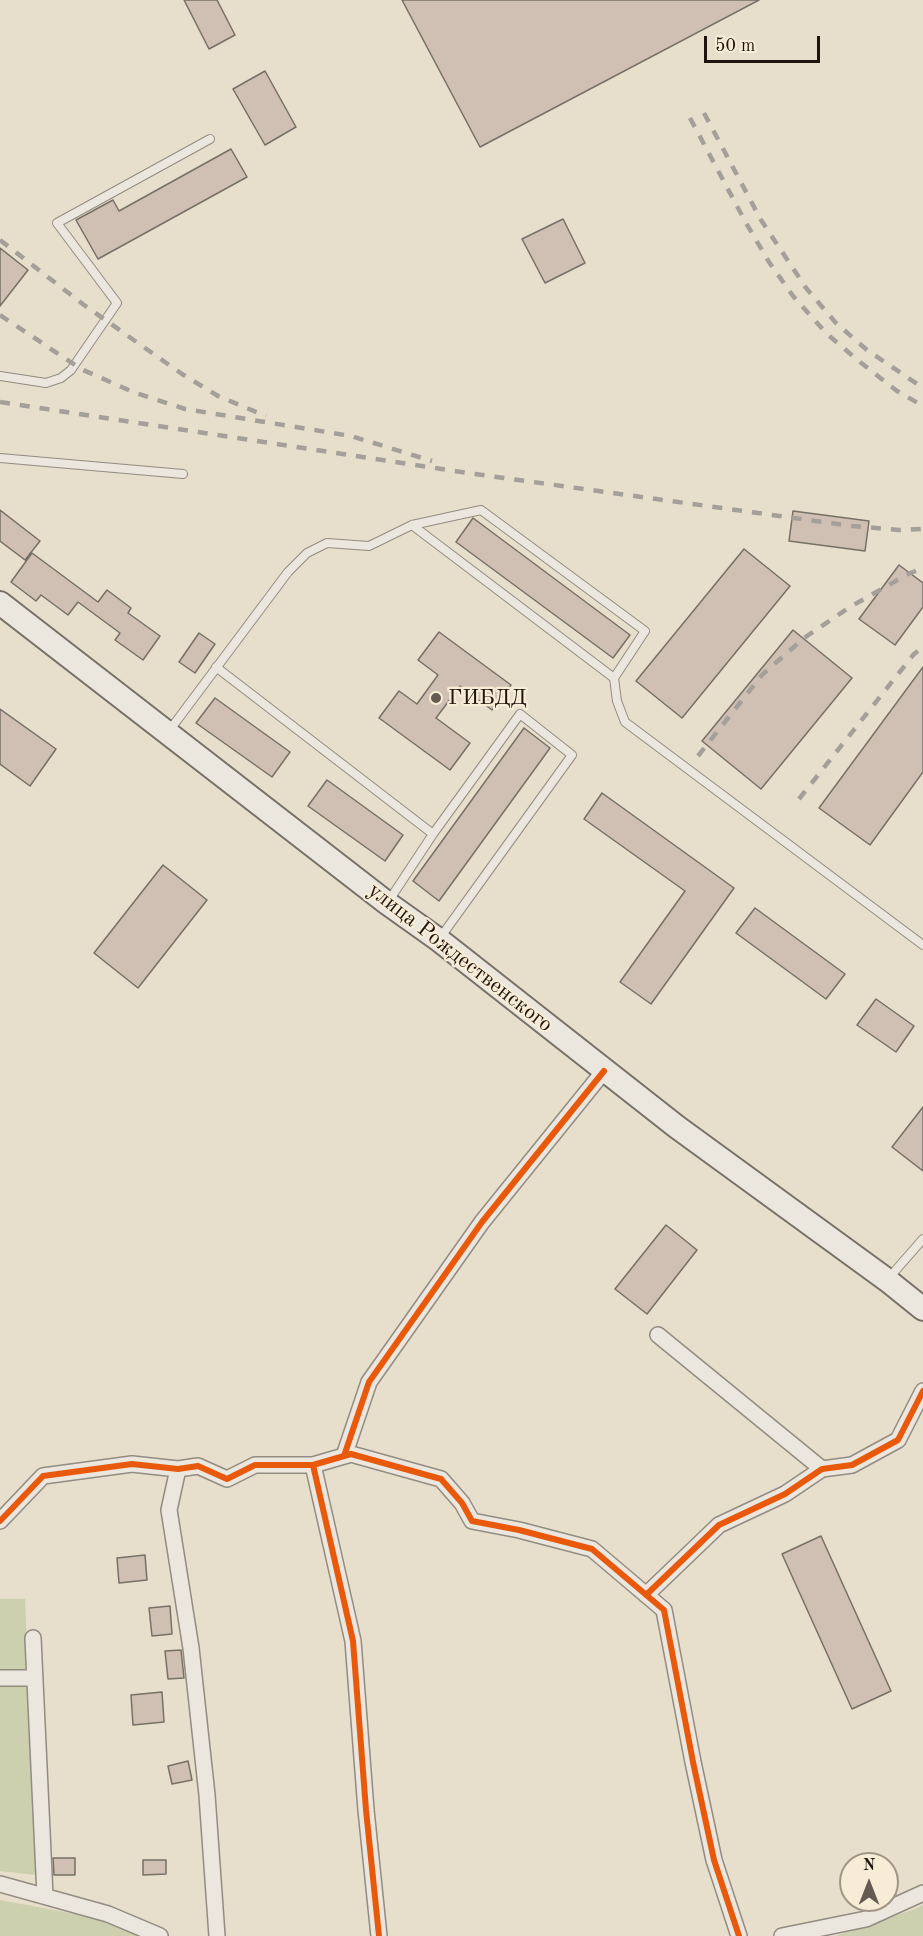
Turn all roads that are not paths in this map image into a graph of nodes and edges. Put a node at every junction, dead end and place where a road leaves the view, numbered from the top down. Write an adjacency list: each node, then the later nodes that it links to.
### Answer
1 (210, 139): 2 (lane)
2 (0, 376)
3 (0, 458): 4 (lane)
4 (183, 474)
5 (412, 525): 7 (lane); 8 (lane); 8 (lane)
6 (0, 603): 9 (main road, улица Рождественского)
7 (216, 667): 9 (lane); 10 (lane)
8 (614, 678): 13 (lane)
9 (168, 733): 11 (main road, улица Рождественского)
10 (433, 834): 11 (lane); 12 (lane)
11 (387, 903): 12 (main road, улица Рождественского)
12 (439, 939): 14 (main road, улица Рождественского)
13 (923, 945)
14 (604, 1071): 16 (main road, улица Рождественского); 21 (street)
15 (923, 1239): 16 (lane)
16 (887, 1280): 17 (main road); 18 (main road, улица Рождественского)
17 (923, 1304)
18 (923, 1309)
19 (658, 1335): 24 (street)
20 (923, 1391): 24 (street)
21 (344, 1456): 22 (street); 26 (street)
22 (313, 1466): 23 (street); 35 (street)
23 (178, 1469): 25 (street); 34 (street)
24 (822, 1469): 26 (street)
25 (0, 1521)
26 (646, 1595): 36 (street)
27 (33, 1638): 29 (street)
28 (0, 1678): 29 (street)
29 (34, 1678): 32 (street)
30 (0, 1884): 32 (street)
31 (923, 1893): 37 (street)
32 (45, 1896): 33 (street)
33 (160, 1936)
34 (217, 1936)
35 (379, 1936)
36 (739, 1936)
37 (782, 1936)

